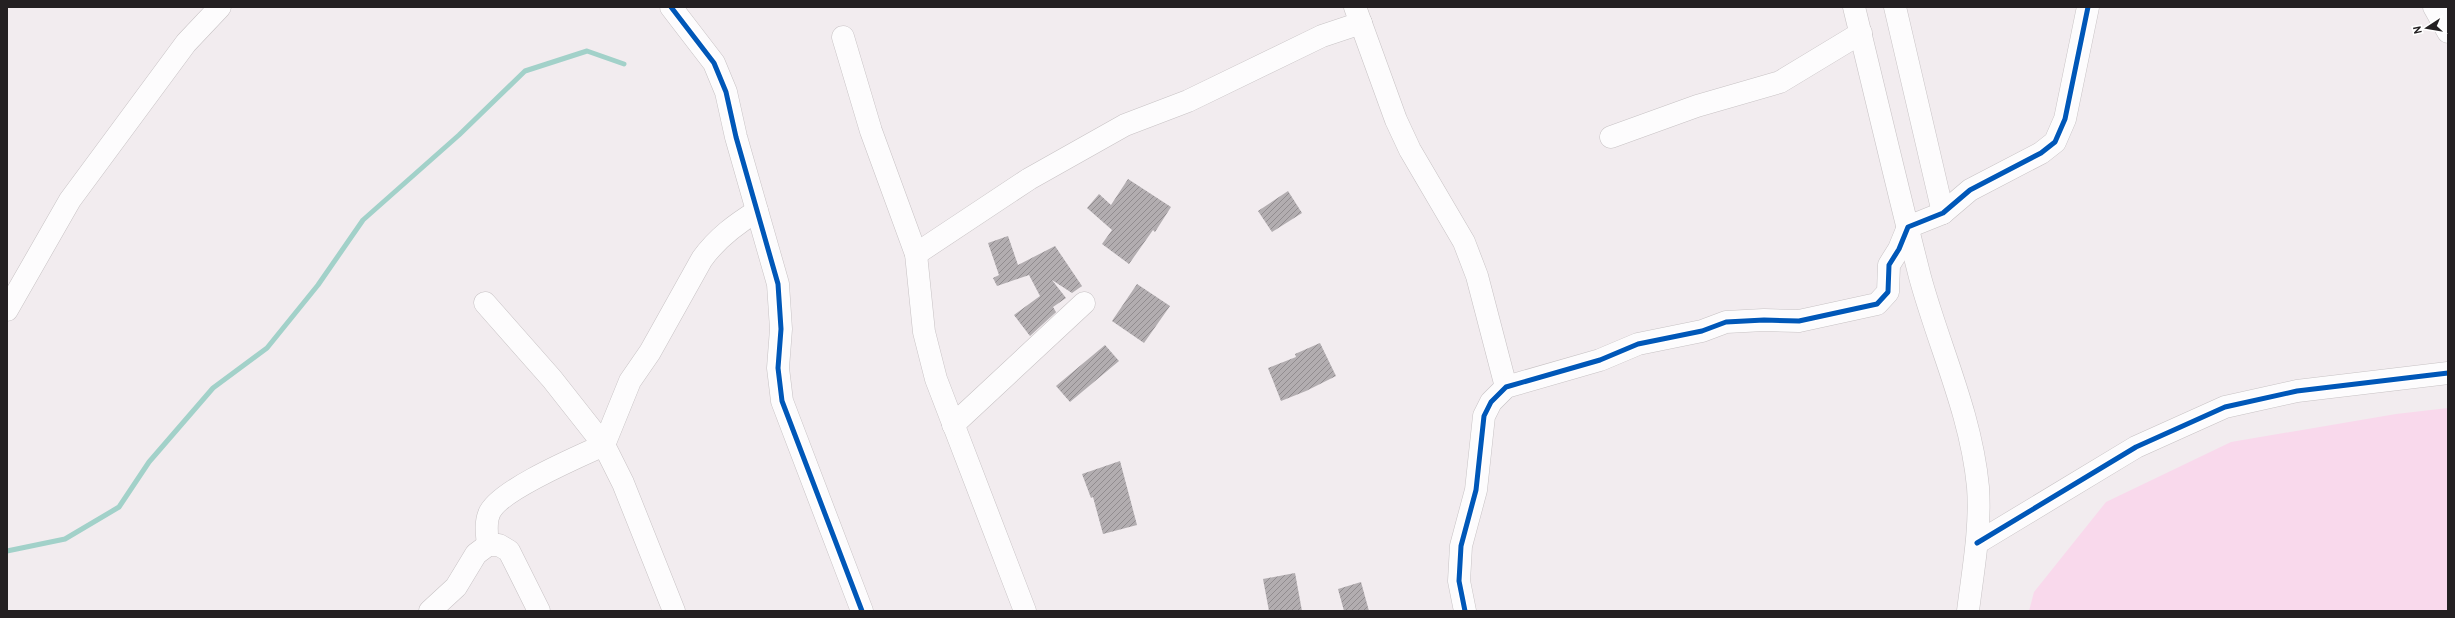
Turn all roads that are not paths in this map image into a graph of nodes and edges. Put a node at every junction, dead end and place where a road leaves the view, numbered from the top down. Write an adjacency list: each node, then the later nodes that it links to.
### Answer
1 (220, 7): 18 (street)
2 (671, 7): 12 (street)
3 (1854, 7): 9 (street)
4 (1895, 7): 13 (street)
5 (2088, 7): 13 (street)
6 (2434, 7): 8 (street)
7 (1358, 15): 15 (street); 20 (street)
8 (2448, 32)
9 (1861, 33): 11 (street); 14 (street)
10 (843, 37): 15 (street)
11 (1611, 137)
12 (757, 211): 22 (street); 28 (street)
13 (1943, 213): 14 (street)
14 (1908, 227): 20 (street); 23 (street)
15 (916, 254): 21 (street)
16 (485, 303): 22 (street)
17 (1084, 303): 21 (street)
18 (7, 310)
19 (2448, 373): 23 (street)
20 (1506, 387): 30 (street)
21 (953, 425): 29 (street)
22 (604, 445): 24 (street); 27 (street)
23 (1977, 543): 31 (street)
24 (488, 545): 25 (street); 26 (street)
25 (430, 611)
26 (539, 611)
27 (674, 611)
28 (862, 611)
29 (1025, 611)
30 (1465, 611)
31 (1968, 611)

